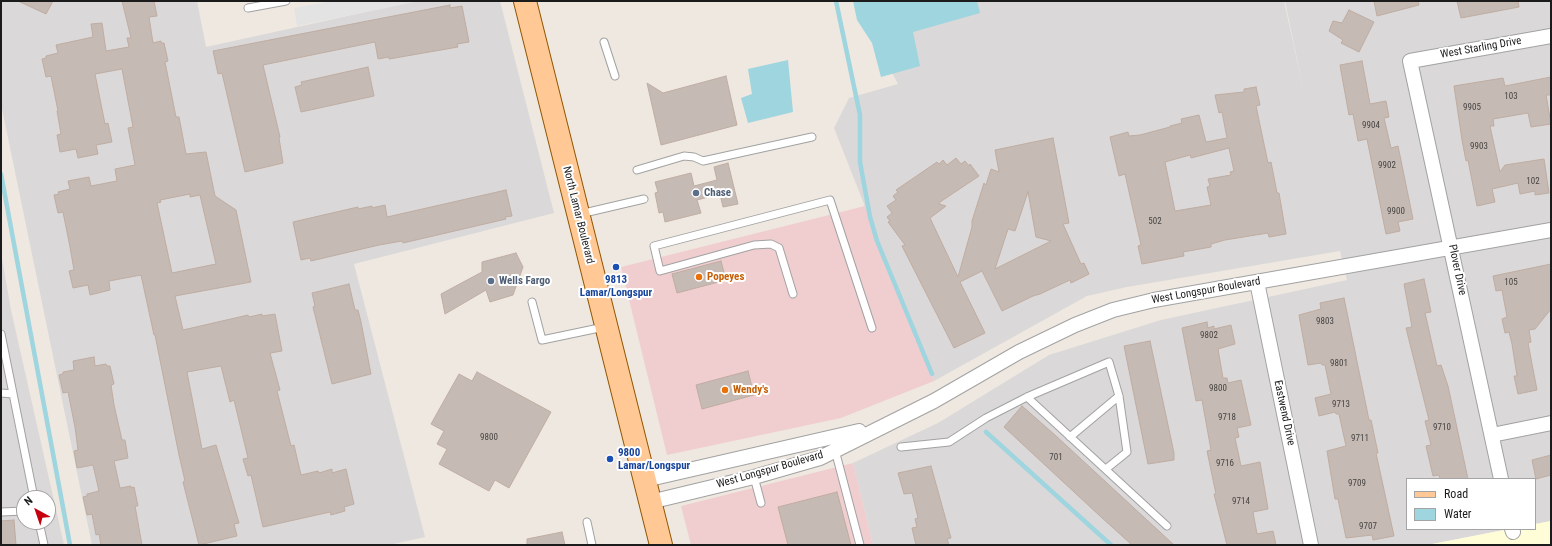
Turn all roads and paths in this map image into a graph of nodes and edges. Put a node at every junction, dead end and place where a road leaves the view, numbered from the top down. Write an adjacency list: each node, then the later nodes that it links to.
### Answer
1 (286, 1): 3 (lane)
2 (525, 1): 11 (main road, North Lamar Boulevard)
3 (248, 8)
4 (1551, 36): 6 (street, West Starling Drive)
5 (604, 42): 7 (lane)
6 (1410, 61): 13 (street, Plover Drive)
7 (615, 76)
8 (812, 137): 9 (lane)
9 (637, 170)
10 (644, 199): 11 (lane)
11 (578, 215): 17 (main road, North Lamar Boulevard)
12 (1551, 230): 13 (street, West Longspur Boulevard)
13 (1452, 247): 14 (street, West Longspur Boulevard); 26 (street, Plover Drive)
14 (1257, 282): 25 (street, West Longspur Boulevard); 46 (street, Eastwend Drive)
15 (792, 294): 18 (lane)
16 (532, 302): 17 (lane)
17 (606, 327): 33 (main road, North Lamar Boulevard)
18 (872, 328)
19 (1, 334): 21 (lane)
20 (1, 393): 21 (lane)
21 (13, 394): 34 (lane)
22 (1119, 396): 23 (lane); 27 (lane); 30 (lane)
23 (1027, 397): 27 (lane); 28 (lane)
24 (1551, 424): 26 (street)
25 (885, 425): 29 (street, West Longspur Boulevard); 33 (street, West Longspur Boulevard)
26 (1492, 434): 32 (street, Plover Drive)
27 (1070, 437): 30 (lane)
28 (901, 447)
29 (835, 450): 31 (street, West Longspur Boulevard); 45 (lane)
30 (1106, 469): 40 (lane)
31 (754, 477): 35 (street, West Longspur Boulevard); 36 (lane)
32 (1501, 478)
33 (645, 480): 35 (main road, North Lamar Boulevard)
34 (32, 490)
35 (650, 502): 44 (main road, North Lamar Boulevard)
36 (761, 503)
37 (16, 511): 38 (lane)
38 (1, 512)
39 (587, 522): 43 (lane)
40 (1168, 526)
41 (41, 530): 42 (lane)
42 (44, 545)
43 (592, 545)
44 (661, 545)
45 (860, 545)
46 (1311, 545)

